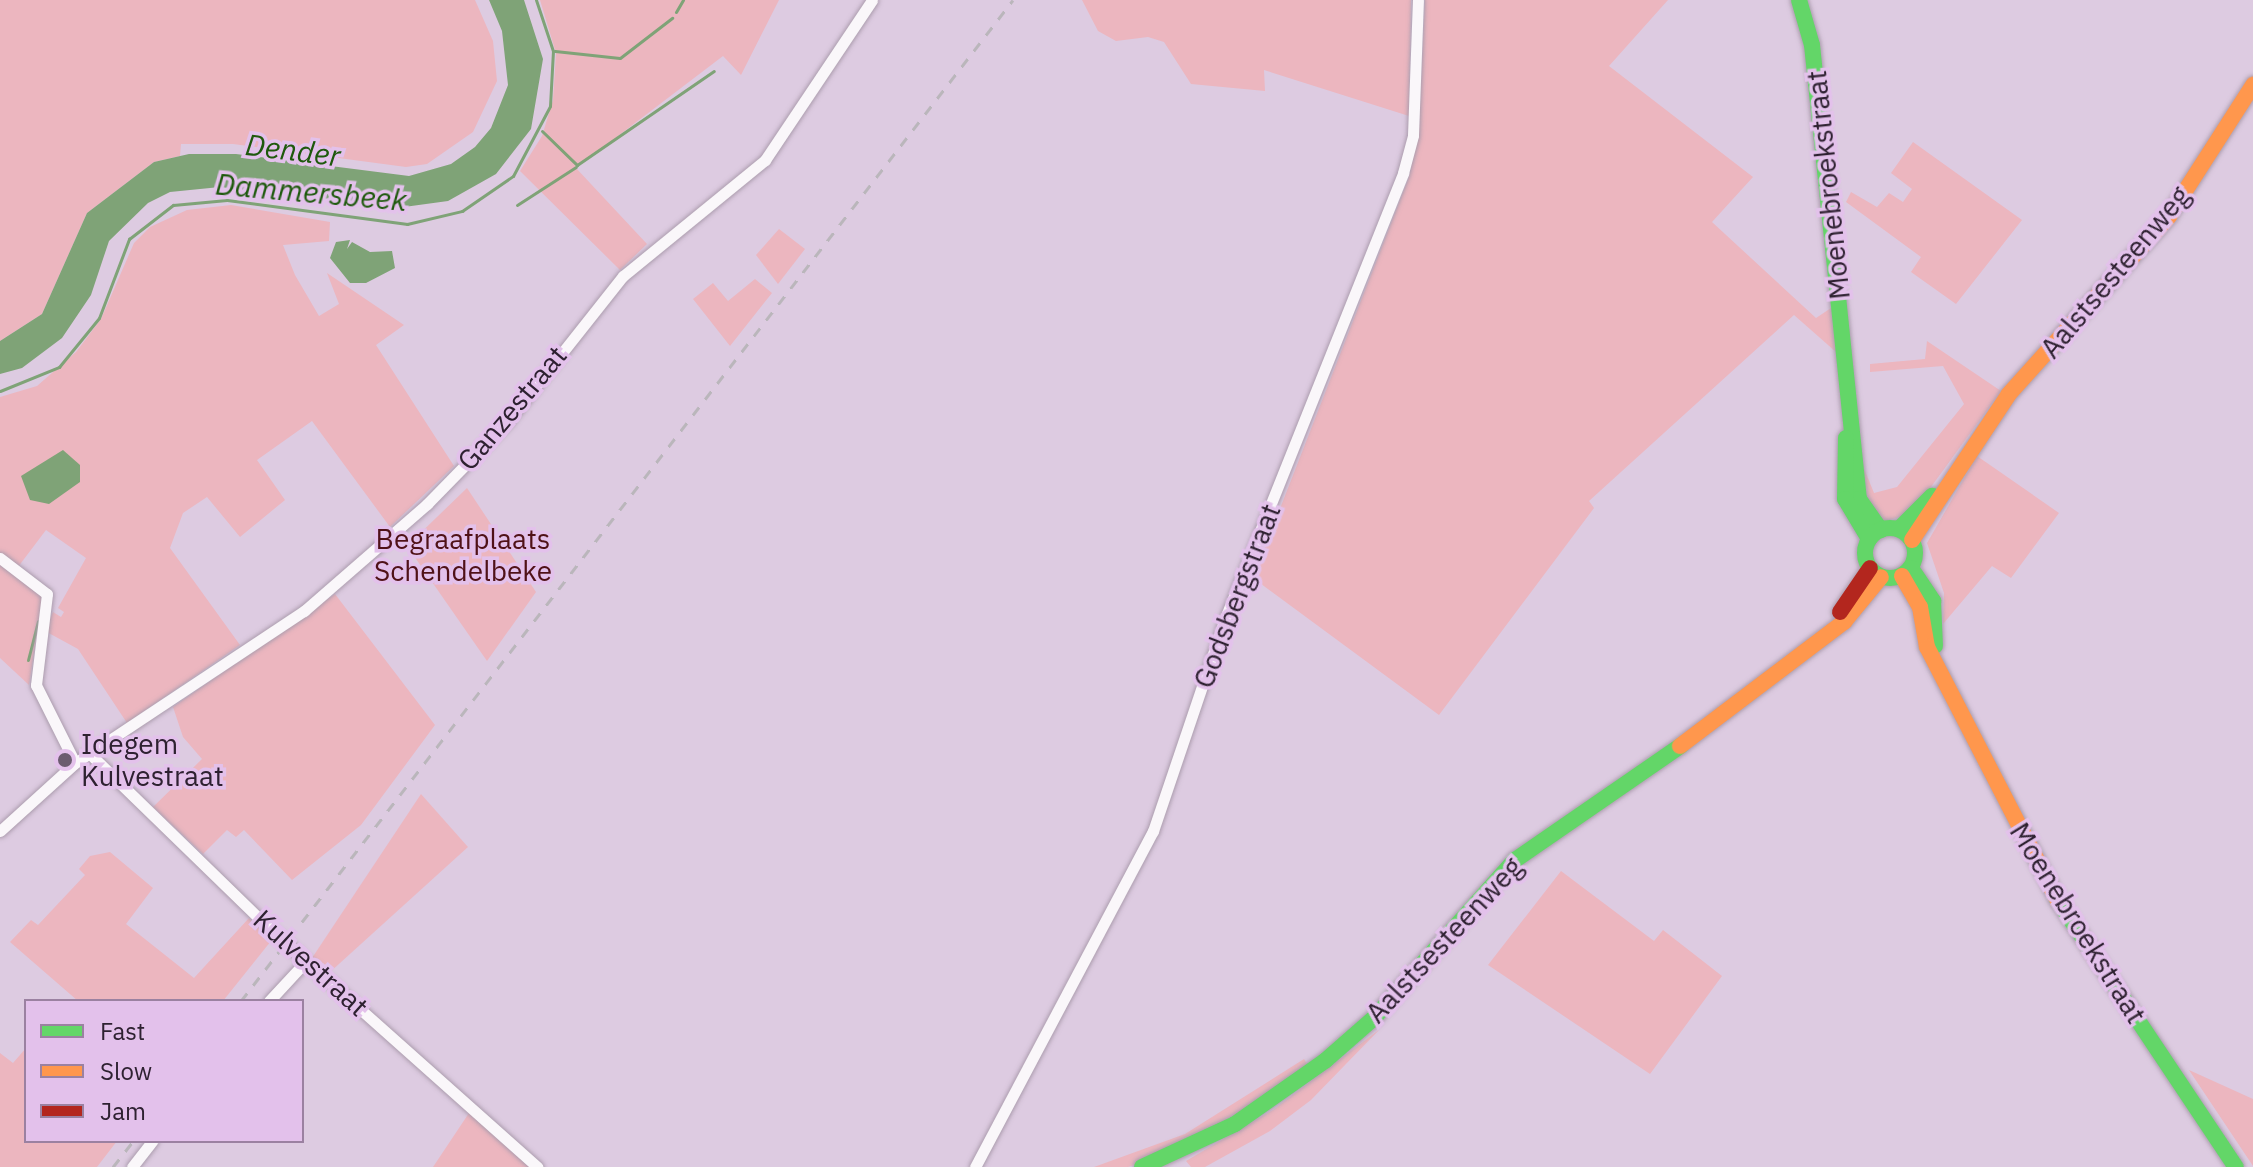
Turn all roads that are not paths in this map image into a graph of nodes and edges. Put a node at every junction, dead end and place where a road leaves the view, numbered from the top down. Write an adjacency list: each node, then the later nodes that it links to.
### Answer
1 (872, 0): 10 (street, Ganzestraat)
2 (1418, 0): 18 (street, Godsbergstraat)
3 (1799, 0): 5 (main road, Moenebroekstraat)
4 (2253, 85): 6 (main road, Aalstsesteenweg)
5 (1875, 534): 6 (main road); 9 (main road)
6 (1906, 534): 8 (main road)
7 (0, 558): 11 (street)
8 (1906, 572): 9 (main road); 20 (main road, Moenebroekstraat)
9 (1875, 573): 19 (main road, Aalstsesteenweg)
10 (90, 754): 11 (street, Ganzestraat); 13 (street, Kulvestraat)
11 (75, 763): 12 (street, Ganzestraat)
12 (0, 831)
13 (306, 961): 14 (street); 17 (street, Kulvestraat)
14 (271, 999)
15 (150, 1143): 16 (street)
16 (132, 1167)
17 (537, 1167)
18 (975, 1167)
19 (1142, 1167)
20 (2236, 1167)

